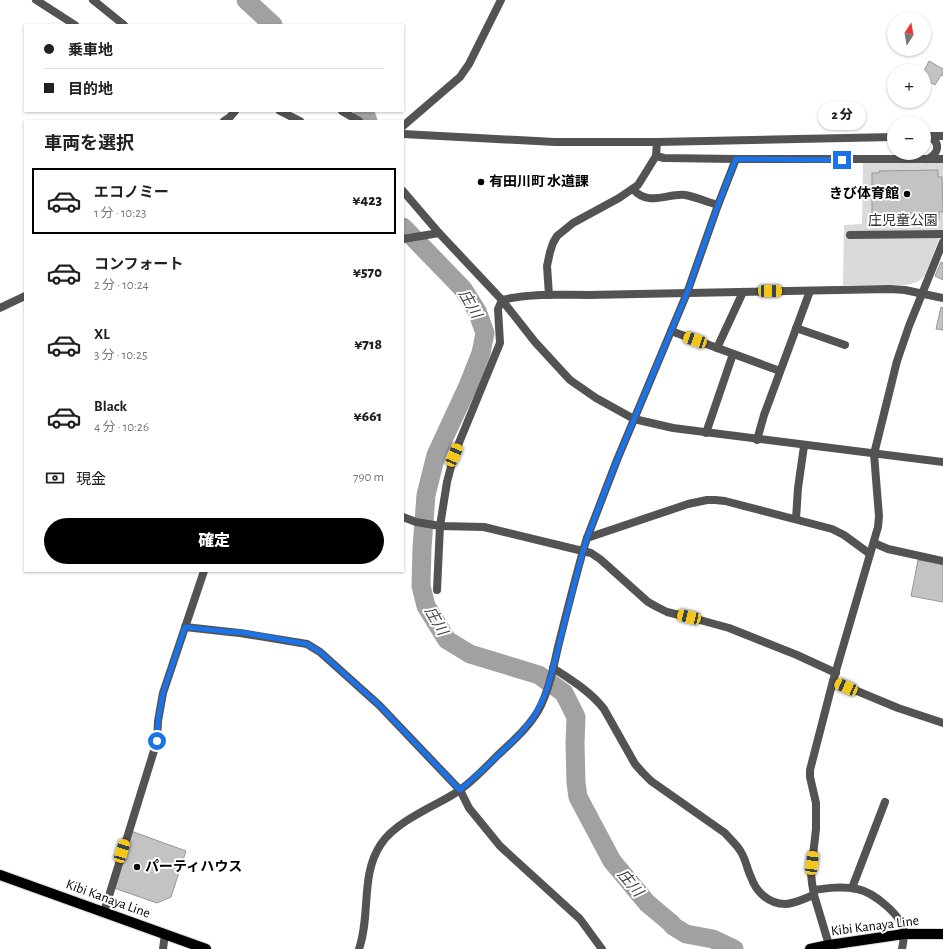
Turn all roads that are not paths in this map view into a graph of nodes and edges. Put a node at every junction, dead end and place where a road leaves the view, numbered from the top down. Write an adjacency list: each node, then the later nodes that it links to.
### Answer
1 (36, 0): 4 (street)
2 (93, 0): 5 (street)
3 (501, 0): 12 (street)
4 (73, 24)
5 (123, 24)
6 (234, 112): 9 (street)
7 (282, 112): 10 (street)
8 (344, 112): 11 (street)
9 (226, 120)
10 (298, 120)
11 (357, 120)
12 (404, 125)
13 (404, 134): 18 (street)
14 (931, 136): 15 (street)
15 (943, 136)
16 (887, 137): 18 (street)
17 (931, 139): 20 (street)
18 (657, 142): 19 (street)
19 (656, 156): 21 (street); 25 (street)
20 (931, 157)
21 (736, 159): 22 (street); 27 (street)
22 (887, 159)
23 (931, 159): 24 (street)
24 (943, 159)
25 (633, 189): 27 (street); 37 (street)
26 (404, 192): 28 (street)
27 (718, 205): 35 (street)
28 (439, 233): 31 (street); 40 (street)
29 (943, 234): 30 (street)
30 (850, 235)
31 (404, 239)
32 (943, 242): 36 (street)
33 (810, 291): 34 (street); 36 (street); 42 (street)
34 (743, 292): 35 (street); 45 (street)
35 (687, 293): 37 (street); 43 (street)
36 (922, 294): 39 (street); 52 (street)
37 (549, 295): 40 (street)
38 (24, 296): 41 (street)
39 (943, 298)
40 (502, 300): 48 (street); 56 (street)
41 (0, 308)
42 (796, 328): 44 (street); 47 (street)
43 (671, 331): 45 (street); 48 (street)
44 (845, 345)
45 (717, 348): 46 (street)
46 (733, 354): 47 (street); 49 (street)
47 (780, 371): 50 (street)
48 (634, 419): 49 (street); 57 (street)
49 (706, 433): 50 (street)
50 (757, 440): 51 (street)
51 (804, 446): 52 (street); 55 (street)
52 (874, 454): 53 (street); 58 (street)
53 (943, 462)
54 (404, 517): 56 (street)
55 (796, 519): 57 (street); 60 (street)
56 (440, 526): 59 (street); 63 (street)
57 (587, 538): 59 (street)
58 (874, 543): 60 (street); 61 (street)
59 (583, 551): 65 (street); 66 (street)
60 (870, 554): 66 (street)
61 (943, 561)
62 (204, 572): 64 (street)
63 (437, 590)
64 (185, 627): 68 (street); 73 (street)
65 (553, 668): 68 (street); 72 (street)
66 (835, 677): 67 (street); 72 (street)
67 (943, 723)
68 (460, 790): 80 (street); 81 (street)
69 (885, 802): 71 (street)
70 (0, 875): 73 (main road, Kibi Kanaya Line)
71 (852, 888): 72 (street); 75 (street)
72 (814, 893): 77 (street)
73 (104, 912): 74 (main road, Kibi Kanaya Line)
74 (165, 934): 78 (street); 79 (main road, Kibi Kanaya Line)
75 (904, 934): 76 (main road, Kibi Kanaya Line); 77 (main road, Kibi Kanaya Line); 83 (street)
76 (943, 934)
77 (829, 945): 82 (main road, Kibi Kanaya Line)
78 (163, 949)
79 (206, 949)
80 (359, 949)
81 (602, 949)
82 (810, 949)
83 (902, 949)

